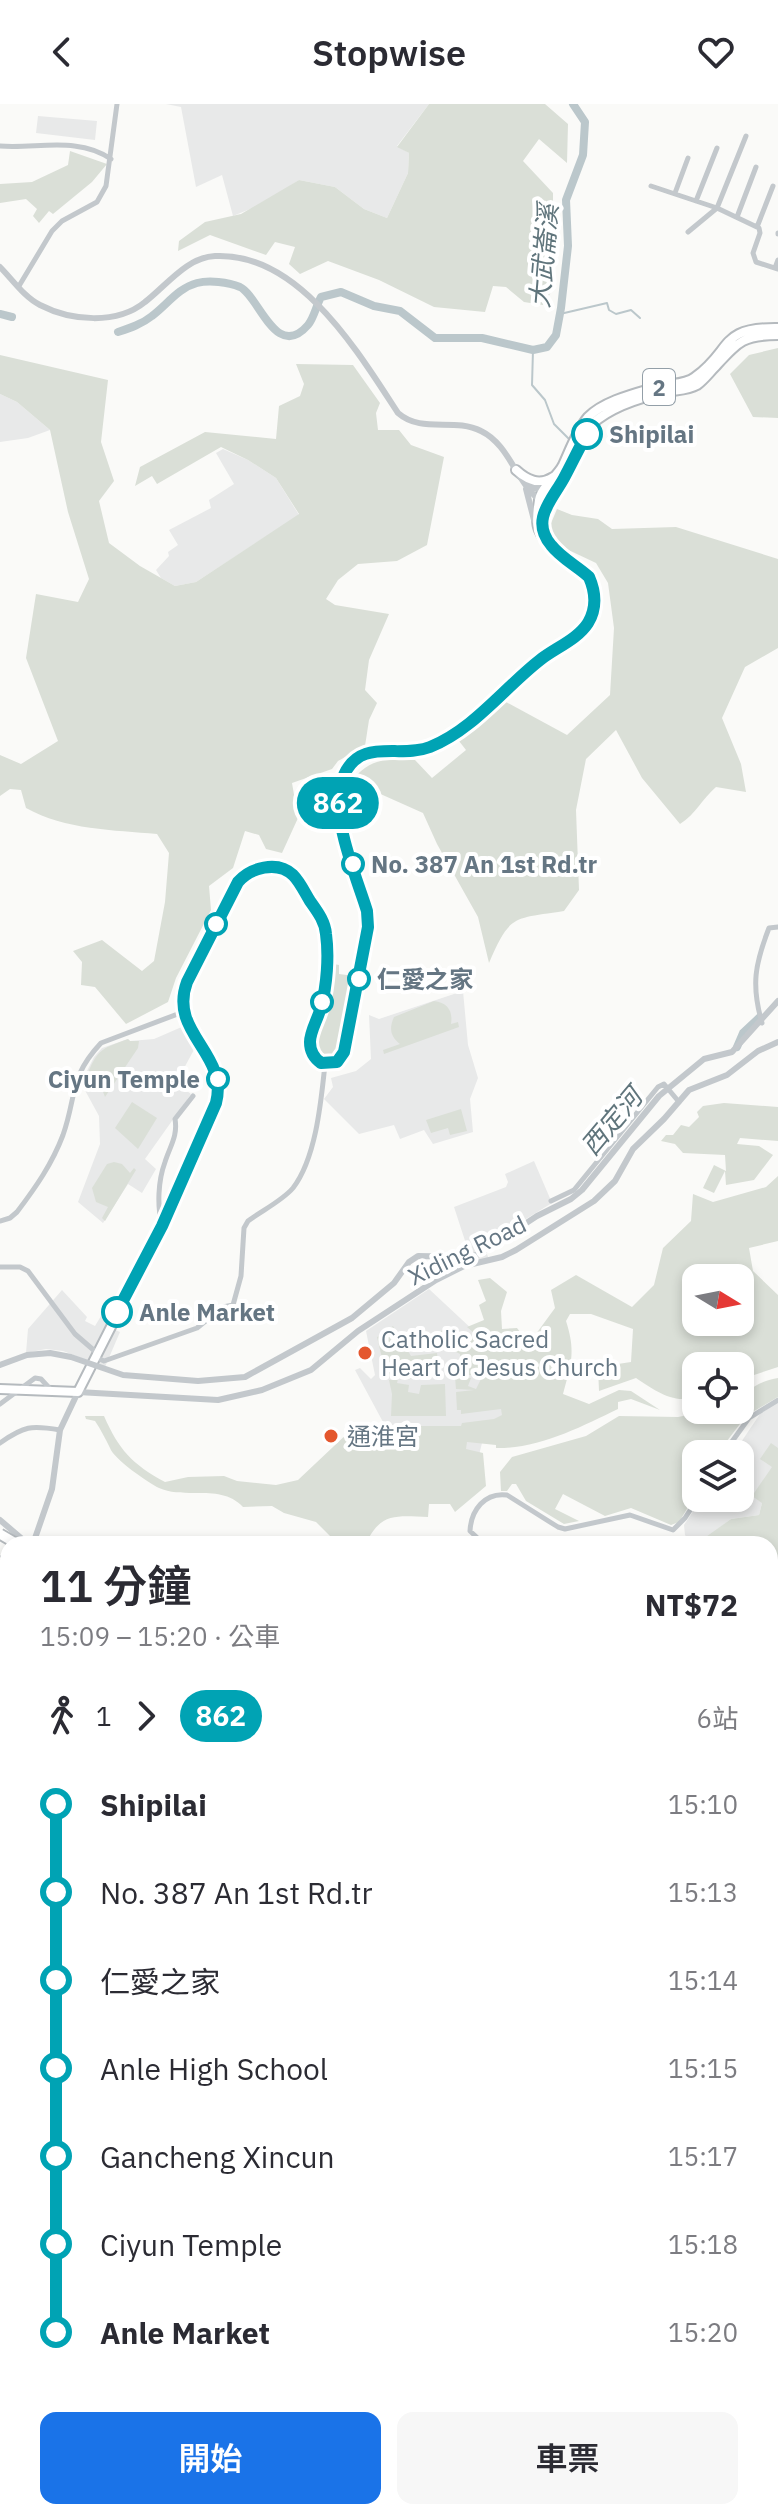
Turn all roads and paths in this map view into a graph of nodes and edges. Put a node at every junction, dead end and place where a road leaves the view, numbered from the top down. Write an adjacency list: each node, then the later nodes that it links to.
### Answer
1 (117, 104): 6 (street)
2 (746, 136): 12 (street)
3 (0, 146): 6 (street)
4 (717, 148): 11 (street)
5 (688, 158): 10 (street)
6 (111, 159): 19 (street)
7 (756, 167): 13 (street)
8 (651, 186): 10 (street)
9 (773, 186): 14 (street)
10 (675, 193): 11 (street)
11 (696, 201): 12 (street)
12 (717, 208): 13 (street); 15 (street)
13 (737, 217): 14 (street)
14 (757, 227): 18 (street)
15 (688, 232)
16 (778, 260): 18 (street)
17 (0, 267): 19 (street)
18 (776, 269)
19 (19, 286): 22 (street)
20 (778, 328): 23 (main road, 2)
21 (778, 335): 26 (main road, 2)
22 (516, 470): 23 (main road); 24 (street)
23 (560, 472): 26 (main road, 2)
24 (521, 479): 25 (street); 26 (street)
25 (526, 489): 26 (street); 27 (street)
26 (545, 497): 27 (main road); 28 (main road, 2)
27 (540, 532): 28 (main road)
28 (547, 541): 34 (main road)
29 (778, 927): 32 (street)
30 (778, 1001): 44 (street, bridge)
31 (183, 1012): 34 (main road); 40 (street); 41 (main road)
32 (762, 1023)
33 (778, 1042): 36 (street, Xiding Road)
34 (325, 1064): 43 (street)
35 (193, 1096): 41 (street)
36 (679, 1102): 37 (street, bridge); 39 (street, Xiding Road)
37 (570, 1192): 38 (street); 39 (street, bridge)
38 (551, 1201)
39 (582, 1210): 47 (street, Xiding Road)
40 (0, 1221)
41 (162, 1226): 43 (main road)
42 (0, 1267): 43 (street)
43 (94, 1360): 47 (main road)
44 (0, 1365)
45 (0, 1389): 46 (main road)
46 (19, 1389): 47 (main road); 49 (street)
47 (78, 1392): 50 (street)
48 (778, 1400): 51 (street)
49 (0, 1404)
50 (60, 1430): 52 (street); 56 (street)
51 (733, 1440)
52 (0, 1443)
53 (689, 1512): 57 (street)
54 (0, 1520): 55 (street)
55 (22, 1536)
56 (36, 1536)
57 (475, 1536)

